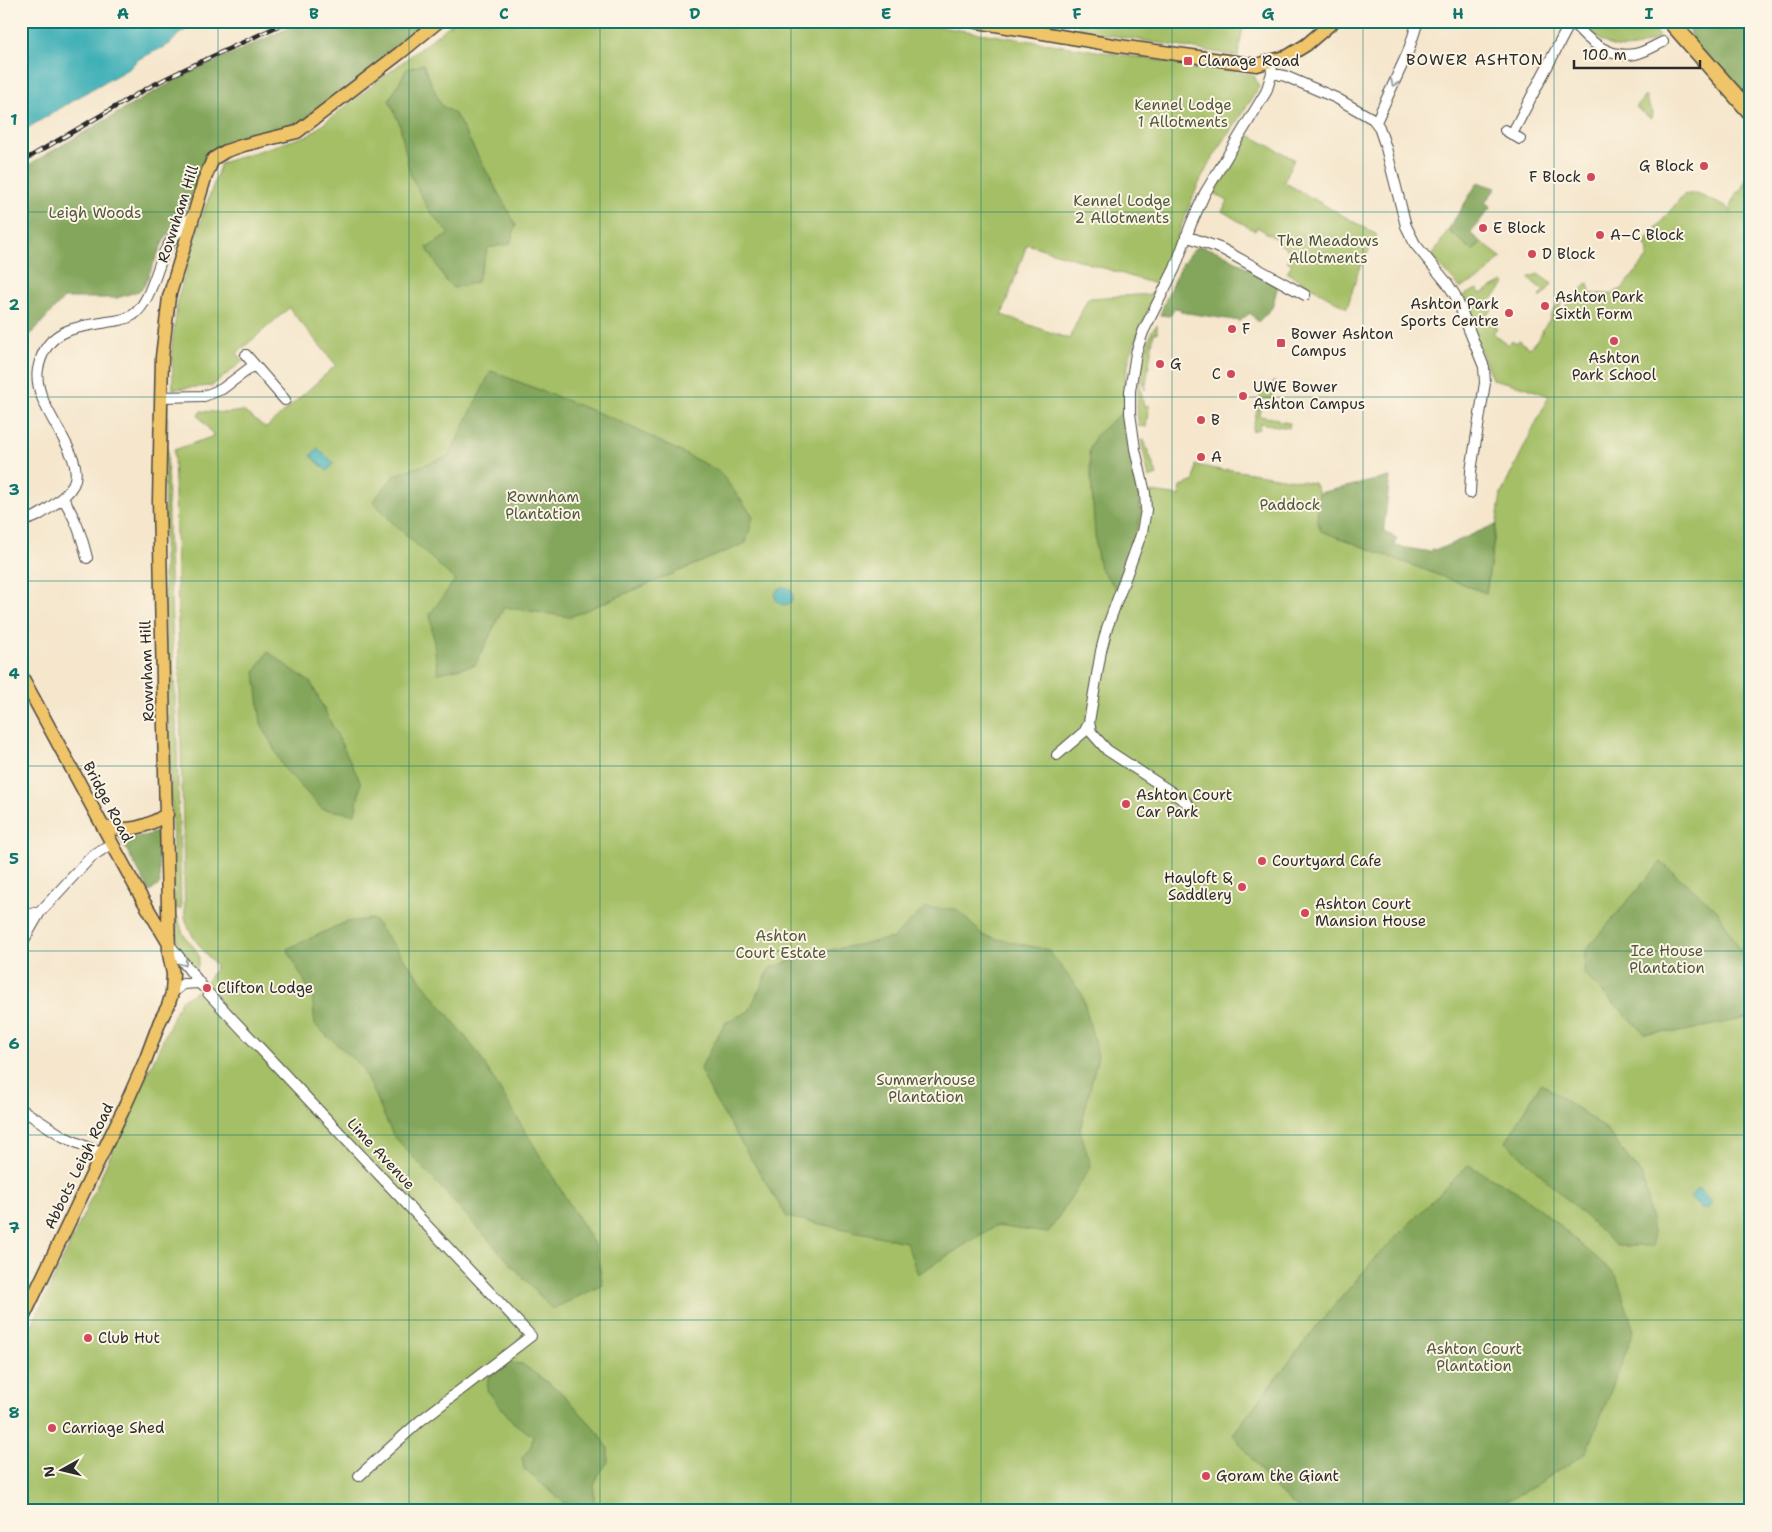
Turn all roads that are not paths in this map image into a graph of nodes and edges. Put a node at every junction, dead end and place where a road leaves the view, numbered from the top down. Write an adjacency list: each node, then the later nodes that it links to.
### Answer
1 (439, 21): 15 (main road, Rownham Hill)
2 (972, 21): 11 (main road)
3 (1334, 21): 11 (main road)
4 (1418, 21): 13 (street, one-way to 13)
5 (1572, 21): 9 (street); 14 (street)
6 (1662, 21): 10 (highway)
7 (1670, 21): 10 (highway)
8 (1682, 21): 10 (highway)
9 (1664, 42)
10 (1696, 52): 12 (highway)
11 (1272, 68): 13 (street); 16 (street)
12 (1751, 113)
13 (1376, 122): 22 (street)
14 (1512, 134)
15 (193, 215): 20 (main road, Rownham Hill); 23 (street)
16 (1186, 236): 17 (street); 27 (street)
17 (1304, 295)
18 (246, 356): 19 (street)
19 (254, 365): 20 (street); 21 (street)
20 (161, 397): 30 (main road, Rownham Hill)
21 (285, 400)
22 (1470, 493)
23 (63, 498): 24 (street); 25 (street)
24 (21, 520)
25 (87, 558)
26 (21, 675): 31 (main road, Bridge Road)
27 (1089, 722): 28 (street); 29 (street)
28 (1057, 755)
29 (1193, 810)
30 (167, 814): 31 (main road); 36 (main road, Rownham Hill)
31 (103, 827): 32 (main road, Bridge Road)
32 (112, 843): 33 (street); 36 (main road, Bridge Road)
33 (40, 912): 34 (street); 35 (street)
34 (21, 916)
35 (21, 944)
36 (170, 949): 37 (street, Lime Avenue, one-way to 37); 38 (main road, Abbots Leigh Road); 39 (main road, Abbots Leigh Road)
37 (203, 987): 38 (street); 43 (street, Lime Avenue)
38 (172, 993): 39 (main road, Abbots Leigh Road)
39 (160, 1021): 41 (main road, Abbots Leigh Road)
40 (21, 1109): 41 (street)
41 (102, 1154): 42 (main road, Abbots Leigh Road)
42 (21, 1322)
43 (358, 1476)

